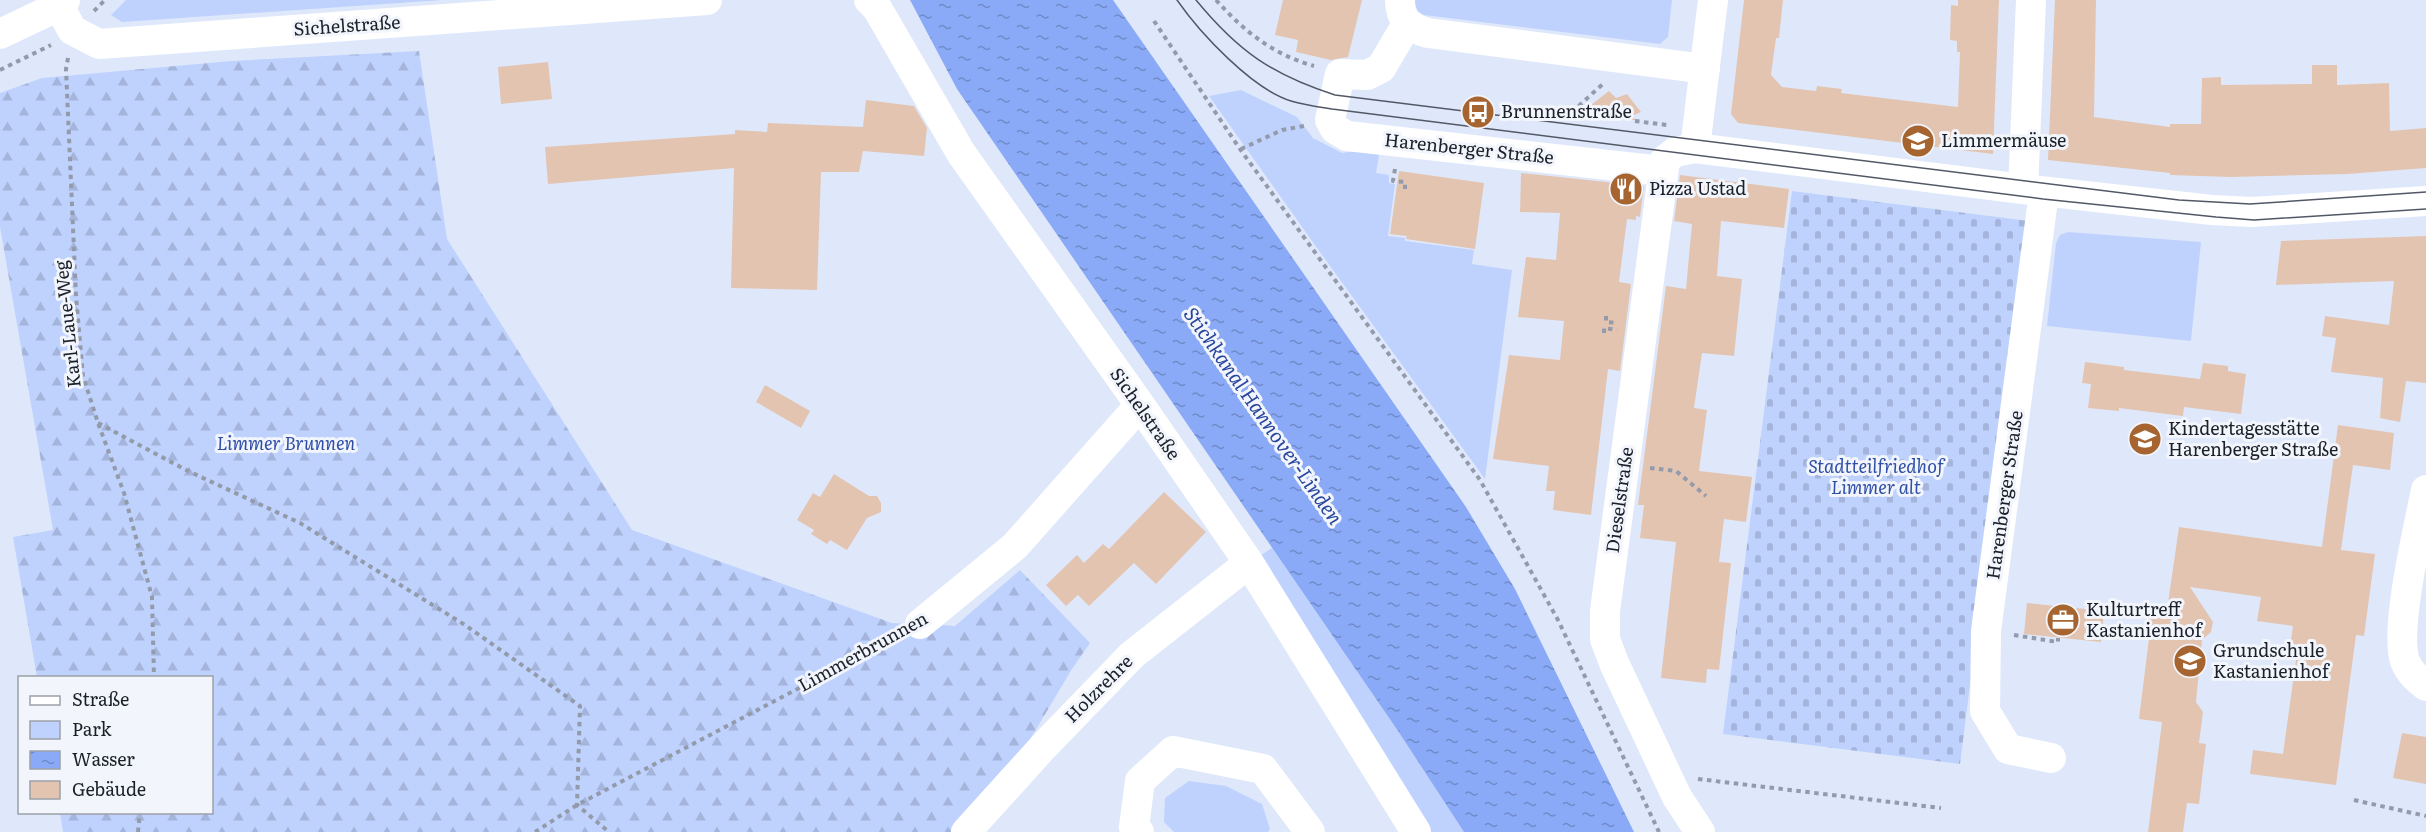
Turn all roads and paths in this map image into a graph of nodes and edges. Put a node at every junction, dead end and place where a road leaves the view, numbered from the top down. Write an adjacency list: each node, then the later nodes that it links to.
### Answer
1 (707, 0): 6 (street, Sichelstraße)
2 (869, 0): 21 (street, Sichelstraße)
3 (1216, 0): 13 (path)
4 (1713, 0): 11 (street, Dieselstraße)
5 (2031, 0): 19 (street)
6 (652, 2): 7 (street, Sichelstraße)
7 (63, 9): 10 (street); 12 (path); 22 (path, Karl-Laue-Weg)
8 (1403, 12): 11 (street); 13 (street)
9 (1154, 21): 17 (path)
10 (0, 34)
11 (1705, 69): 18 (street, Dieselstraße)
12 (0, 70)
13 (1340, 74): 14 (street)
14 (1330, 120): 17 (path); 18 (street, Harenberger Straße)
15 (1635, 120): 16 (path)
16 (1643, 121)
17 (1240, 149): 46 (path)
18 (1677, 157): 19 (street, Harenberger Straße); 23 (street, Dieselstraße)
19 (2033, 190): 20 (street, Harenberger Straße); 28 (street, Harenberger Straße)
20 (2426, 201)
21 (1140, 405): 26 (street, Sichelstraße); 27 (street, Limmerbrunnen)
22 (98, 423): 30 (path, Karl-Laue-Weg); 35 (path)
23 (1625, 465): 25 (path); 33 (street, Dieselstraße)
24 (2426, 490): 31 (street)
25 (1706, 496)
26 (1249, 563): 42 (street, Holzrehre); 45 (street, Sichelstraße)
27 (920, 624): 35 (path, Limmerbrunnen)
28 (1986, 631): 29 (path); 32 (street, Harenberger Straße)
29 (2058, 638)
30 (154, 676)
31 (2426, 686)
32 (2051, 758)
33 (1667, 776): 36 (path); 47 (street, Dieselstraße)
34 (2354, 800): 38 (path)
35 (577, 805): 40 (path, Limmerbrunnen); 41 (path)
36 (1941, 808)
37 (140, 814): 39 (path)
38 (2426, 816)
39 (138, 832)
40 (535, 832)
41 (609, 832)
42 (966, 832)
43 (1139, 832): 44 (street)
44 (1310, 832)
45 (1416, 832)
46 (1659, 832)
47 (1700, 832)

